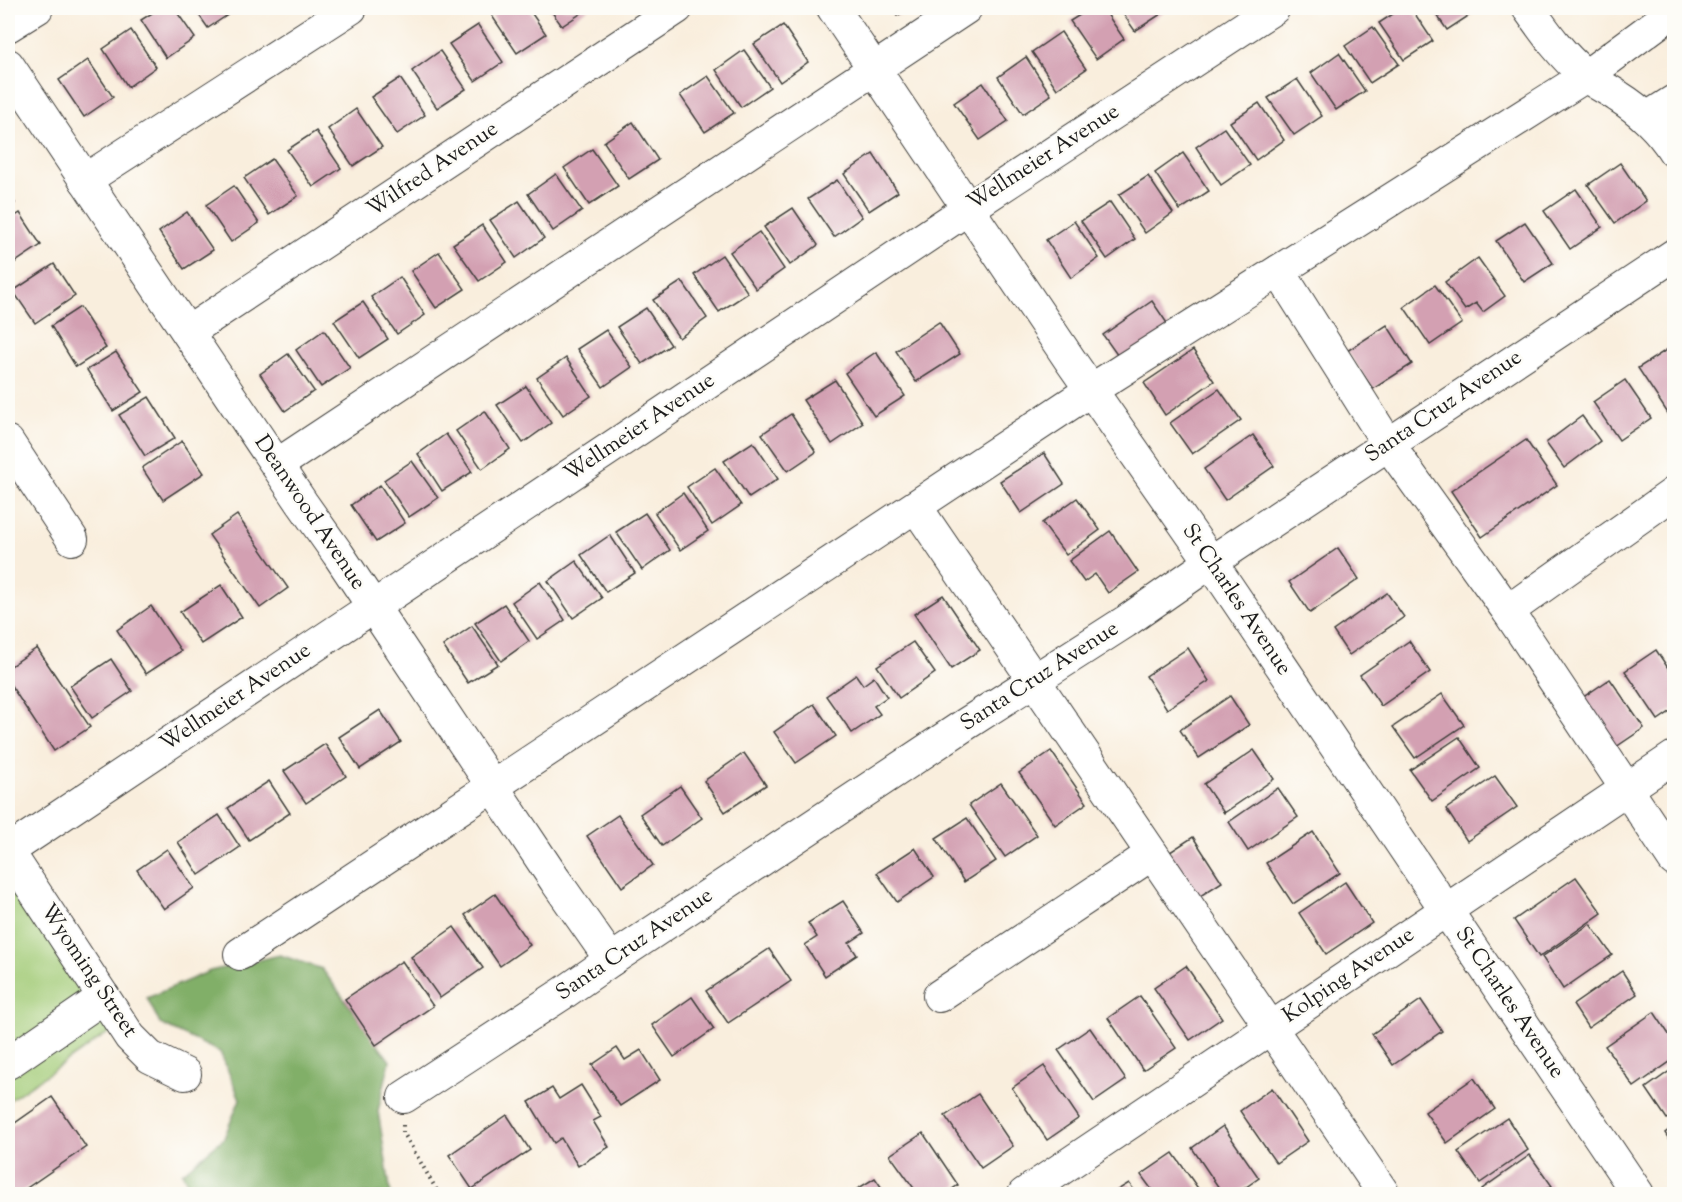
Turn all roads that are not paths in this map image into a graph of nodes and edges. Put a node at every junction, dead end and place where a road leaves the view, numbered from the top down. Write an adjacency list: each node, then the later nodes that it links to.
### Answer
1 (37, 8): 9 (street)
2 (351, 8): 16 (street)
3 (677, 8): 20 (street, Wilfred Avenue)
4 (832, 8): 11 (street, St Charles Avenue)
5 (966, 8): 11 (street)
6 (1274, 8): 17 (street, Wellmeier Avenue)
7 (1528, 8): 12 (street)
8 (1674, 11): 12 (street)
9 (8, 26)
10 (8, 65): 16 (street, Deanwood Avenue)
11 (873, 68): 17 (street, St Charles Avenue); 24 (street)
12 (1586, 76): 14 (street); 19 (street)
13 (1674, 101): 14 (street)
14 (1647, 118): 15 (street)
15 (1674, 151)
16 (85, 180): 20 (street, Deanwood Avenue)
17 (969, 208): 21 (street, St Charles Avenue); 29 (street, Wellmeier Avenue)
18 (1674, 255): 23 (street, Santa Cruz Avenue)
19 (1280, 271): 21 (street); 23 (street)
20 (188, 332): 24 (street, Deanwood Avenue)
21 (1091, 390): 26 (street); 28 (street, St Charles Avenue)
22 (8, 442): 27 (street)
23 (1388, 444): 28 (street, Santa Cruz Avenue); 30 (street)
24 (276, 465): 29 (street, Deanwood Avenue)
25 (1674, 494): 30 (street)
26 (916, 507): 31 (street); 33 (street)
27 (72, 539)
28 (1211, 562): 31 (street, Santa Cruz Avenue); 38 (street, St Charles Avenue)
29 (372, 606): 33 (street, Deanwood Avenue); 35 (street, Wellmeier Avenue)
30 (1508, 611): 34 (street)
31 (1035, 681): 36 (street); 40 (street, Santa Cruz Avenue)
32 (1674, 758): 34 (street, Kolping Avenue)
33 (493, 787): 39 (street); 40 (street, Deanwood Avenue)
34 (1627, 789): 37 (street); 38 (street, Kolping Avenue)
35 (8, 851): 42 (street, Wyoming Street)
36 (1152, 855): 41 (street); 43 (street)
37 (1674, 860)
38 (1446, 910): 43 (street, Kolping Avenue); 49 (street, St Charles Avenue)
39 (240, 954)
40 (611, 960): 46 (street, Santa Cruz Avenue)
41 (939, 996)
42 (104, 997): 44 (street); 45 (street, Wyoming Street)
43 (1271, 1029): 47 (street, Kolping Avenue); 48 (street)
44 (8, 1063)
45 (185, 1074)
46 (404, 1097)
47 (1024, 1194)
48 (1384, 1194)
49 (1638, 1194)

